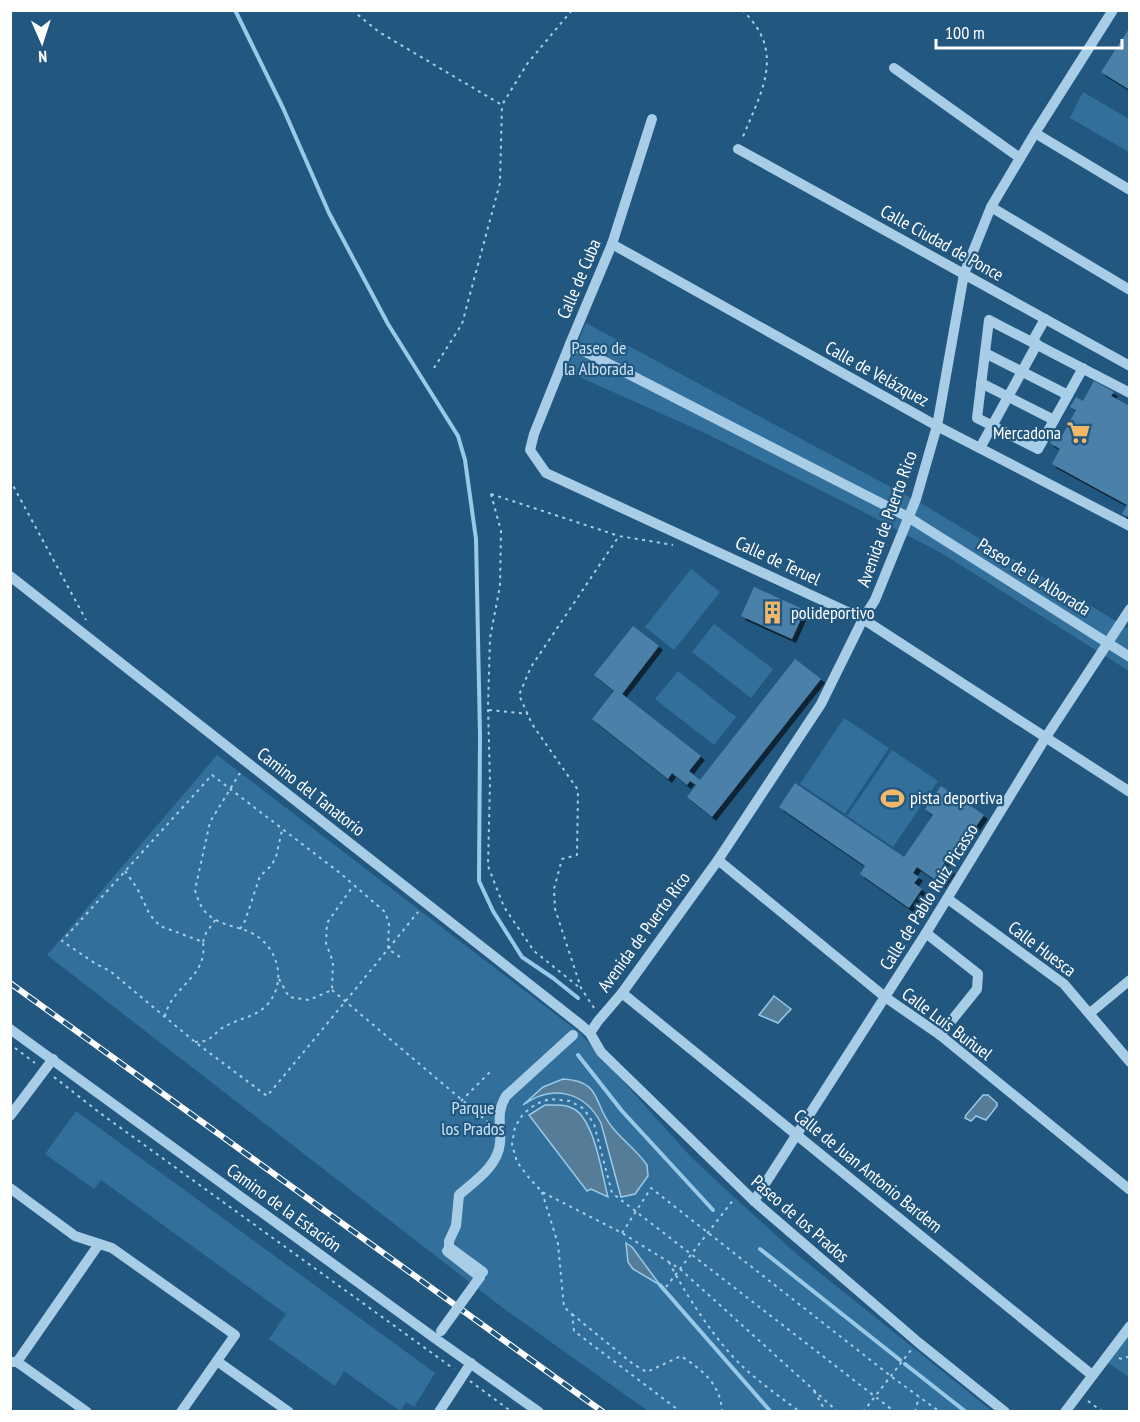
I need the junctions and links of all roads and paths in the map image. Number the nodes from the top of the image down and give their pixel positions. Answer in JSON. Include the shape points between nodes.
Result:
{"nodes":[{"id":1,"x":352,"y":10,"type":"edge"},
{"id":2,"x":572,"y":10,"type":"edge"},
{"id":3,"x":742,"y":10,"type":"edge"},
{"id":4,"x":1113,"y":10,"type":"edge"},
{"id":5,"x":894,"y":68,"type":"dead end"},
{"id":6,"x":502,"y":105,"type":"junction"},
{"id":7,"x":652,"y":119,"type":"dead end"},
{"id":8,"x":1035,"y":133,"type":"junction"},
{"id":9,"x":738,"y":149,"type":"joint"},
{"id":10,"x":1020,"y":158,"type":"junction"},
{"id":11,"x":1130,"y":190,"type":"edge"},
{"id":12,"x":991,"y":207,"type":"junction"},
{"id":13,"x":612,"y":244,"type":"junction"},
{"id":14,"x":964,"y":274,"type":"junction"},
{"id":15,"x":1130,"y":290,"type":"edge"},
{"id":16,"x":1045,"y":319,"type":"junction"},
{"id":17,"x":1035,"y":343,"type":"junction"},
{"id":18,"x":570,"y":344,"type":"junction"},
{"id":19,"x":985,"y":353,"type":"junction"},
{"id":20,"x":1130,"y":366,"type":"edge"},
{"id":21,"x":434,"y":368,"type":"dead end"},
{"id":22,"x":1083,"y":368,"type":"junction"},
{"id":23,"x":1022,"y":372,"type":"junction"},
{"id":24,"x":981,"y":383,"type":"junction"},
{"id":25,"x":1130,"y":393,"type":"edge"},
{"id":26,"x":1068,"y":395,"type":"junction"},
{"id":27,"x":1008,"y":397,"type":"junction"},
{"id":28,"x":1054,"y":420,"type":"junction"},
{"id":29,"x":937,"y":426,"type":"junction"},
{"id":30,"x":992,"y":427,"type":"junction"},
{"id":31,"x":980,"y":448,"type":"junction"},
{"id":32,"x":530,"y":450,"type":"joint"},
{"id":33,"x":10,"y":480,"type":"edge"},
{"id":34,"x":908,"y":517,"type":"junction"},
{"id":35,"x":1130,"y":526,"type":"edge"},
{"id":36,"x":619,"y":536,"type":"junction"},
{"id":37,"x":677,"y":545,"type":"dead end"},
{"id":38,"x":10,"y":576,"type":"edge"},
{"id":39,"x":1130,"y":609,"type":"edge"},
{"id":40,"x":863,"y":619,"type":"junction"},
{"id":41,"x":88,"y":626,"type":"dead end"},
{"id":42,"x":1107,"y":643,"type":"junction"},
{"id":43,"x":1130,"y":657,"type":"edge"},
{"id":44,"x":488,"y":710,"type":"junction"},
{"id":45,"x":528,"y":714,"type":"junction"},
{"id":46,"x":1046,"y":738,"type":"junction"},
{"id":47,"x":246,"y":762,"type":"junction"},
{"id":48,"x":230,"y":790,"type":"junction"},
{"id":49,"x":1130,"y":792,"type":"edge"},
{"id":50,"x":282,"y":830,"type":"junction"},
{"id":51,"x":718,"y":860,"type":"junction"},
{"id":52,"x":126,"y":871,"type":"junction"},
{"id":53,"x":353,"y":886,"type":"junction"},
{"id":54,"x":948,"y":899,"type":"junction"},
{"id":55,"x":426,"y":903,"type":"junction"},
{"id":56,"x":216,"y":919,"type":"junction"},
{"id":57,"x":240,"y":929,"type":"junction"},
{"id":58,"x":926,"y":933,"type":"junction"},
{"id":59,"x":203,"y":942,"type":"junction"},
{"id":60,"x":388,"y":950,"type":"junction"},
{"id":61,"x":400,"y":957,"type":"dead end"},
{"id":62,"x":279,"y":979,"type":"junction"},
{"id":63,"x":1130,"y":981,"type":"edge"},
{"id":64,"x":581,"y":988,"type":"junction"},
{"id":65,"x":332,"y":990,"type":"junction"},
{"id":66,"x":622,"y":993,"type":"junction"},
{"id":67,"x":885,"y":998,"type":"junction"},
{"id":68,"x":346,"y":1003,"type":"junction"},
{"id":69,"x":594,"y":1008,"type":"dead end"},
{"id":70,"x":1090,"y":1013,"type":"junction"},
{"id":71,"x":165,"y":1016,"type":"junction"},
{"id":72,"x":10,"y":1029,"type":"edge"},
{"id":73,"x":590,"y":1033,"type":"junction"},
{"id":74,"x":573,"y":1035,"type":"dead end"},
{"id":75,"x":940,"y":1035,"type":"junction"},
{"id":76,"x":195,"y":1042,"type":"junction"},
{"id":77,"x":10,"y":1045,"type":"edge"},
{"id":78,"x":52,"y":1059,"type":"junction"},
{"id":79,"x":1130,"y":1062,"type":"edge"},
{"id":80,"x":44,"y":1070,"type":"junction"},
{"id":81,"x":490,"y":1072,"type":"dead end"},
{"id":82,"x":461,"y":1101,"type":"junction"},
{"id":83,"x":10,"y":1116,"type":"edge"},
{"id":84,"x":500,"y":1132,"type":"junction"},
{"id":85,"x":797,"y":1135,"type":"junction"},
{"id":86,"x":512,"y":1144,"type":"junction"},
{"id":87,"x":10,"y":1188,"type":"edge"},
{"id":88,"x":1130,"y":1190,"type":"edge"},
{"id":89,"x":542,"y":1192,"type":"junction"},
{"id":90,"x":736,"y":1196,"type":"dead end"},
{"id":91,"x":753,"y":1202,"type":"junction"},
{"id":92,"x":635,"y":1211,"type":"junction"},
{"id":93,"x":622,"y":1233,"type":"junction"},
{"id":94,"x":708,"y":1233,"type":"junction"},
{"id":95,"x":99,"y":1244,"type":"junction"},
{"id":96,"x":692,"y":1254,"type":"junction"},
{"id":97,"x":669,"y":1261,"type":"junction"},
{"id":98,"x":680,"y":1269,"type":"junction"},
{"id":99,"x":675,"y":1274,"type":"junction"},
{"id":100,"x":666,"y":1287,"type":"dead end"},
{"id":101,"x":572,"y":1314,"type":"junction"},
{"id":102,"x":1130,"y":1326,"type":"edge"},
{"id":103,"x":441,"y":1331,"type":"dead end"},
{"id":104,"x":911,"y":1349,"type":"dead end"},
{"id":105,"x":217,"y":1361,"type":"junction"},
{"id":106,"x":14,"y":1362,"type":"edge"},
{"id":107,"x":471,"y":1363,"type":"junction"},
{"id":108,"x":1092,"y":1375,"type":"junction"},
{"id":109,"x":463,"y":1376,"type":"junction"},
{"id":110,"x":891,"y":1377,"type":"junction"},
{"id":111,"x":812,"y":1388,"type":"junction"},
{"id":112,"x":875,"y":1396,"type":"junction"},
{"id":113,"x":919,"y":1396,"type":"junction"},
{"id":114,"x":1086,"y":1399,"type":"dead end"},
{"id":115,"x":87,"y":1412,"type":"edge"},
{"id":116,"x":181,"y":1412,"type":"edge"},
{"id":117,"x":289,"y":1412,"type":"edge"},
{"id":118,"x":439,"y":1412,"type":"edge"},
{"id":119,"x":512,"y":1412,"type":"edge"},
{"id":120,"x":539,"y":1412,"type":"edge"},
{"id":121,"x":681,"y":1412,"type":"edge"},
{"id":122,"x":722,"y":1412,"type":"edge"},
{"id":123,"x":800,"y":1412,"type":"edge"},
{"id":124,"x":826,"y":1412,"type":"edge"},
{"id":125,"x":838,"y":1412,"type":"edge"},
{"id":126,"x":863,"y":1412,"type":"edge"},
{"id":127,"x":895,"y":1412,"type":"edge"},
{"id":128,"x":915,"y":1412,"type":"edge"},
{"id":129,"x":940,"y":1412,"type":"edge"},
{"id":130,"x":1005,"y":1412,"type":"edge"},
{"id":131,"x":1065,"y":1412,"type":"edge"},
{"id":132,"x":1103,"y":1412,"type":"edge"}],
"edges":[{"from":1,"to":6,"type":"path","via":[[379,32]]},
{"from":2,"to":6,"type":"path","via":[[527,64]]},
{"from":3,"to":9,"type":"path","via":[[752,20],[766,48],[768,75]]},
{"from":4,"to":8,"type":"street","name":"Avenida de Puerto Rico"},
{"from":5,"to":10,"type":"street"},
{"from":6,"to":21,"type":"path","via":[[500,183],[462,324]]},
{"from":7,"to":13,"type":"street","name":"Calle de Cuba"},
{"from":8,"to":10,"type":"street","name":"Avenida de Puerto Rico"},
{"from":8,"to":11,"type":"street"},
{"from":9,"to":14,"type":"street","name":"Calle Ciudad de Ponce"},
{"from":10,"to":12,"type":"street","name":"Avenida de Puerto Rico"},
{"from":12,"to":14,"type":"street","name":"Avenida de Puerto Rico"},
{"from":12,"to":15,"type":"street"},
{"from":13,"to":18,"type":"street","name":"Calle de Cuba"},
{"from":13,"to":29,"type":"street","name":"Calle de Velázquez"},
{"from":14,"to":16,"type":"street","name":"Calle Ciudad de Ponce"},
{"from":14,"to":29,"type":"street","name":"Avenida de Puerto Rico"},
{"from":16,"to":17,"type":"street"},
{"from":16,"to":20,"type":"street","name":"Calle Ciudad de Ponce"},
{"from":17,"to":19,"type":"street","via":[[989,320]]},
{"from":17,"to":22,"type":"street"},
{"from":17,"to":23,"type":"street"},
{"from":18,"to":32,"type":"street","name":"Calle de Cuba"},
{"from":18,"to":34,"type":"street","name":"Paseo de la Alborada"},
{"from":19,"to":23,"type":"street"},
{"from":19,"to":24,"type":"street"},
{"from":22,"to":25,"type":"street"},
{"from":22,"to":26,"type":"street"},
{"from":23,"to":26,"type":"street"},
{"from":23,"to":27,"type":"street"},
{"from":24,"to":27,"type":"street"},
{"from":24,"to":30,"type":"street","via":[[977,418]]},
{"from":26,"to":28,"type":"street"},
{"from":27,"to":28,"type":"street"},
{"from":27,"to":30,"type":"street"},
{"from":28,"to":30,"type":"street","via":[[1038,449]]},
{"from":29,"to":31,"type":"street","name":"Calle de Velázquez"},
{"from":29,"to":34,"type":"street","name":"Avenida de Puerto Rico"},
{"from":30,"to":31,"type":"street"},
{"from":31,"to":35,"type":"street","name":"Calle de Velázquez"},
{"from":32,"to":40,"type":"street","name":"Calle de Teruel","via":[[546,473]]},
{"from":33,"to":41,"type":"path"},
{"from":34,"to":40,"type":"street","name":"Avenida de Puerto Rico"},
{"from":34,"to":42,"type":"street","name":"Paseo de la Alborada"},
{"from":36,"to":37,"type":"path"},
{"from":36,"to":44,"type":"path","via":[[491,494],[501,531],[500,586],[490,638]]},
{"from":36,"to":45,"type":"path","via":[[531,667],[519,695]]},
{"from":38,"to":47,"type":"street","name":"Camino del Tanatorio"},
{"from":39,"to":42,"type":"street","name":"Calle de Pablo Ruiz Picasso"},
{"from":40,"to":46,"type":"street","name":"Calle de Teruel"},
{"from":40,"to":51,"type":"street","name":"Avenida de Puerto Rico","via":[[821,704]]},
{"from":42,"to":43,"type":"street","name":"Paseo de la Alborada"},
{"from":42,"to":46,"type":"street","name":"Calle de Pablo Ruiz Picasso"},
{"from":44,"to":45,"type":"path"},
{"from":44,"to":64,"type":"path","via":[[488,866],[504,907],[534,951]]},
{"from":45,"to":64,"type":"path","via":[[578,790],[577,855],[562,859],[554,889],[555,909]]},
{"from":46,"to":49,"type":"street","name":"Calle de Teruel"},
{"from":46,"to":54,"type":"street","name":"Calle de Pablo Ruiz Picasso"},
{"from":47,"to":48,"type":"path"},
{"from":47,"to":55,"type":"street","name":"Camino del Tanatorio"},
{"from":48,"to":50,"type":"path"},
{"from":48,"to":52,"type":"path","via":[[212,775]]},
{"from":48,"to":56,"type":"path","via":[[210,822],[195,890],[202,908]]},
{"from":50,"to":53,"type":"path"},
{"from":50,"to":57,"type":"path","via":[[276,857],[260,876]]},
{"from":51,"to":66,"type":"street","name":"Avenida de Puerto Rico"},
{"from":51,"to":67,"type":"street","name":"Calle Luis Buñuel"},
{"from":52,"to":59,"type":"path","via":[[160,926]]},
{"from":52,"to":71,"type":"path","via":[[63,941],[110,971]]},
{"from":53,"to":60,"type":"path","via":[[385,912],[389,924]]},
{"from":53,"to":65,"type":"path","via":[[327,923],[326,943],[333,962]]},
{"from":54,"to":58,"type":"street","name":"Calle de Pablo Ruiz Picasso"},
{"from":54,"to":70,"type":"street","name":"Calle Huesca","via":[[1064,984]]},
{"from":55,"to":60,"type":"path"},
{"from":55,"to":73,"type":"street","name":"Camino del Tanatorio"},
{"from":56,"to":57,"type":"path"},
{"from":56,"to":59,"type":"path"},
{"from":57,"to":62,"type":"path","via":[[264,941],[279,966]]},
{"from":58,"to":67,"type":"street","name":"Calle de Pablo Ruiz Picasso"},
{"from":58,"to":75,"type":"street","via":[[978,974],[977,989]]},
{"from":59,"to":71,"type":"path","via":[[200,967],[174,996]]},
{"from":60,"to":61,"type":"path"},
{"from":60,"to":68,"type":"path"},
{"from":62,"to":65,"type":"path","via":[[289,997],[309,1000]]},
{"from":62,"to":76,"type":"path","via":[[265,1007],[223,1027],[207,1041]]},
{"from":63,"to":70,"type":"street"},
{"from":64,"to":69,"type":"path"},
{"from":65,"to":68,"type":"path"},
{"from":66,"to":73,"type":"street","name":"Avenida de Puerto Rico"},
{"from":66,"to":85,"type":"street","name":"Calle de Juan Antonio Bardem"},
{"from":67,"to":75,"type":"street","name":"Calle Luis Buñuel"},
{"from":67,"to":85,"type":"street","name":"Calle de Pablo Ruiz Picasso"},
{"from":68,"to":76,"type":"path","via":[[267,1096]]},
{"from":68,"to":82,"type":"path"},
{"from":70,"to":79,"type":"street","name":"Calle Huesca"},
{"from":71,"to":76,"type":"path"},
{"from":72,"to":78,"type":"street","name":"Camino de la Estación"},
{"from":73,"to":91,"type":"street","name":"Paseo de los Prados","via":[[601,1052]]},
{"from":74,"to":84,"type":"street","via":[[506,1096],[499,1108]]},
{"from":75,"to":88,"type":"street","name":"Calle Luis Buñuel"},
{"from":77,"to":80,"type":"path"},
{"from":78,"to":80,"type":"street"},
{"from":78,"to":107,"type":"street","name":"Camino de la Estación"},
{"from":80,"to":83,"type":"street"},
{"from":80,"to":109,"type":"path"},
{"from":81,"to":82,"type":"path"},
{"from":82,"to":84,"type":"path"},
{"from":84,"to":86,"type":"path"},
{"from":84,"to":103,"type":"street","bridge":true,"via":[[493,1164],[459,1195],[456,1226],[449,1241],[449,1247],[483,1272],[447,1251],[480,1277]]},
{"from":85,"to":91,"type":"street","name":"Calle de Pablo Ruiz Picasso"},
{"from":85,"to":108,"type":"street","name":"Calle de Juan Antonio Bardem"},
{"from":86,"to":89,"type":"path","via":[[517,1162]]},
{"from":86,"to":92,"type":"path","via":[[522,1114],[550,1099],[570,1101],[584,1109],[594,1124],[612,1193]]},
{"from":87,"to":95,"type":"street","via":[[75,1236]]},
{"from":89,"to":93,"type":"path"},
{"from":89,"to":101,"type":"path","via":[[558,1244],[564,1307]]},
{"from":90,"to":94,"type":"path"},
{"from":91,"to":130,"type":"street","name":"Paseo de los Prados"},
{"from":92,"to":93,"type":"path"},
{"from":92,"to":94,"type":"path","via":[[651,1188]]},
{"from":92,"to":96,"type":"path"},
{"from":93,"to":97,"type":"path"},
{"from":94,"to":96,"type":"path"},
{"from":94,"to":110,"type":"path"},
{"from":95,"to":105,"type":"street","via":[[112,1248],[235,1335]]},
{"from":95,"to":106,"type":"street"},
{"from":96,"to":98,"type":"path"},
{"from":96,"to":112,"type":"path"},
{"from":97,"to":98,"type":"path"},
{"from":97,"to":99,"type":"path"},
{"from":98,"to":99,"type":"path"},
{"from":98,"to":111,"type":"path"},
{"from":99,"to":100,"type":"path"},
{"from":99,"to":123,"type":"path","via":[[741,1365]]},
{"from":101,"to":121,"type":"path","via":[[574,1331]]},
{"from":101,"to":122,"type":"path","via":[[647,1372],[681,1356],[714,1382]]},
{"from":102,"to":108,"type":"street"},
{"from":104,"to":110,"type":"path"},
{"from":105,"to":116,"type":"street"},
{"from":105,"to":117,"type":"street"},
{"from":106,"to":115,"type":"street"},
{"from":107,"to":109,"type":"street"},
{"from":107,"to":120,"type":"street","name":"Camino de la Estación"},
{"from":108,"to":131,"type":"street"},
{"from":109,"to":118,"type":"street"},
{"from":109,"to":119,"type":"path"},
{"from":110,"to":112,"type":"path"},
{"from":110,"to":113,"type":"path"},
{"from":111,"to":124,"type":"path"},
{"from":111,"to":125,"type":"path"},
{"from":112,"to":126,"type":"path"},
{"from":112,"to":127,"type":"path"},
{"from":113,"to":128,"type":"path"},
{"from":113,"to":129,"type":"path"},
{"from":114,"to":132,"type":"path"}]}
